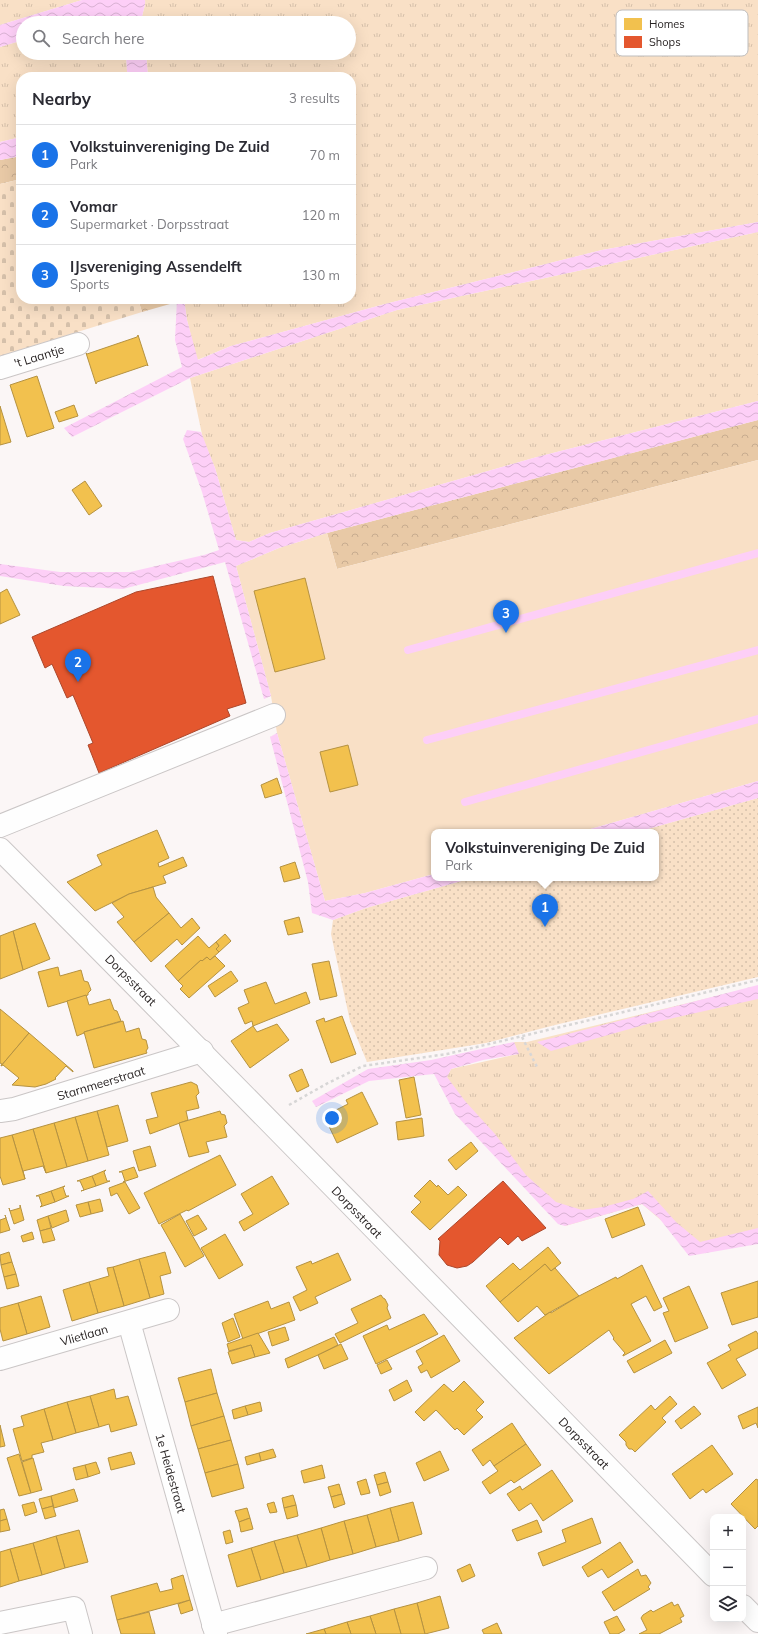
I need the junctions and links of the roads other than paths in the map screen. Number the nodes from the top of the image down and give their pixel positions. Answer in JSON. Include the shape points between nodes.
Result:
{"nodes":[{"id":1,"x":78,"y":344,"type":"dead end"},
{"id":2,"x":0,"y":368,"type":"edge"},
{"id":3,"x":274,"y":716,"type":"dead end"},
{"id":4,"x":0,"y":826,"type":"edge"},
{"id":5,"x":0,"y":849,"type":"edge"},
{"id":6,"x":202,"y":1051,"type":"junction"},
{"id":7,"x":0,"y":1111,"type":"edge"},
{"id":8,"x":168,"y":1310,"type":"dead end"},
{"id":9,"x":129,"y":1322,"type":"junction"},
{"id":10,"x":0,"y":1359,"type":"edge"},
{"id":11,"x":426,"y":1568,"type":"dead end"},
{"id":12,"x":710,"y":1572,"type":"edge"},
{"id":13,"x":746,"y":1609,"type":"edge"},
{"id":14,"x":758,"y":1621,"type":"edge"},
{"id":15,"x":0,"y":1623,"type":"edge"},
{"id":16,"x":214,"y":1629,"type":"edge"},
{"id":17,"x":81,"y":1634,"type":"edge"}],
"edges":[{"from":1,"to":2,"type":"street","name":"'t Laantje"},
{"from":3,"to":4,"type":"street"},
{"from":5,"to":6,"type":"street","name":"Dorpsstraat"},
{"from":6,"to":7,"type":"street","name":"Starnmeerstraat","via":[[14,1109]]},
{"from":6,"to":12,"type":"street","name":"Dorpsstraat"},
{"from":8,"to":9,"type":"street","name":"Vlietlaan"},
{"from":9,"to":10,"type":"street","name":"Vlietlaan"},
{"from":9,"to":16,"type":"street","name":"1e Heidestraat"},
{"from":11,"to":16,"type":"street","name":"1e Heidestraat"},
{"from":13,"to":14,"type":"street"},
{"from":15,"to":17,"type":"street","via":[[74,1608]]}]}
